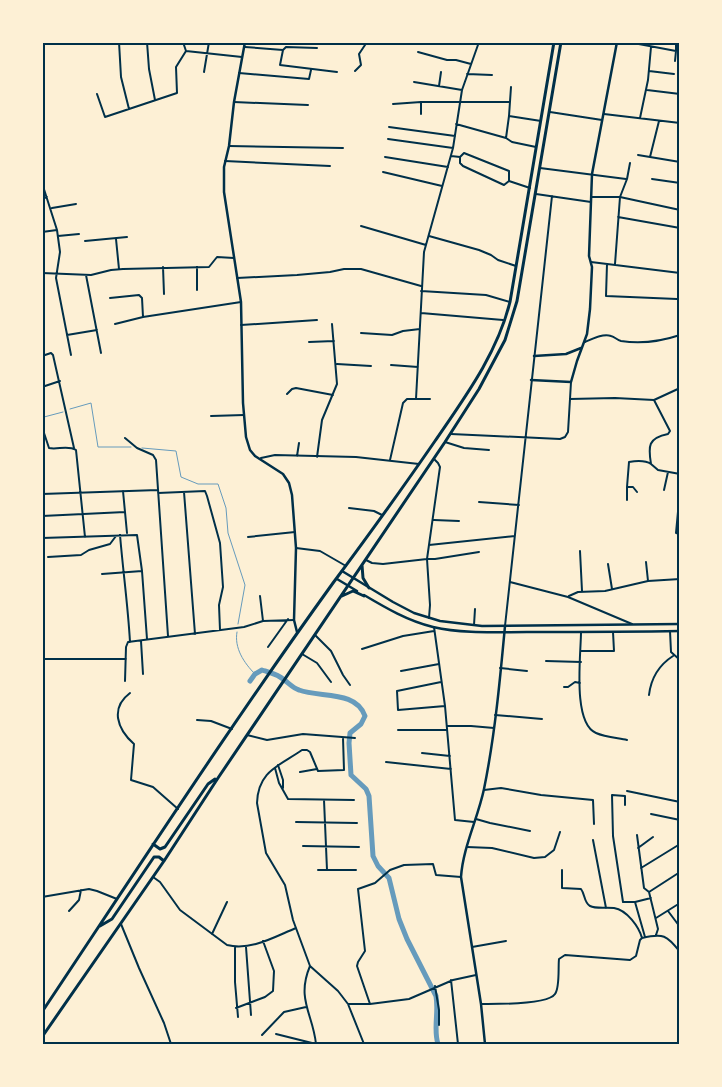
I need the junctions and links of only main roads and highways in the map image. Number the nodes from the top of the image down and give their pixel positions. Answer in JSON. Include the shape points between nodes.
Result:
{"nodes":[{"id":1,"x":561,"y":42,"type":"edge"},
{"id":2,"x":554,"y":43,"type":"edge"},
{"id":3,"x":362,"y":564,"type":"junction"},
{"id":4,"x":369,"y":588,"type":"road end"},
{"id":5,"x":364,"y":596,"type":"road end"},
{"id":6,"x":339,"y":598,"type":"junction"},
{"id":7,"x":218,"y":778,"type":"junction"},
{"id":8,"x":153,"y":844,"type":"junction"},
{"id":9,"x":164,"y":861,"type":"junction"},
{"id":10,"x":97,"y":928,"type":"junction"},
{"id":11,"x":42,"y":1011,"type":"edge"},
{"id":12,"x":42,"y":1037,"type":"edge"}],
"edges":[{"from":1,"to":3,"type":"main road","via":[[515,309],[506,340],[445,442]]},
{"from":2,"to":8,"type":"main road","via":[[510,302],[498,339],[473,386]]},
{"from":3,"to":4,"type":"main road","via":[[363,578]]},
{"from":3,"to":6,"type":"main road"},
{"from":5,"to":6,"type":"main road","via":[[349,592]]},
{"from":6,"to":7,"type":"main road"},
{"from":7,"to":8,"type":"main road","via":[[208,784],[165,847],[160,849]]},
{"from":7,"to":9,"type":"main road"},
{"from":8,"to":10,"type":"main road"},
{"from":9,"to":10,"type":"main road","via":[[154,857],[112,918]]},
{"from":9,"to":12,"type":"main road"},
{"from":10,"to":11,"type":"main road"}]}
